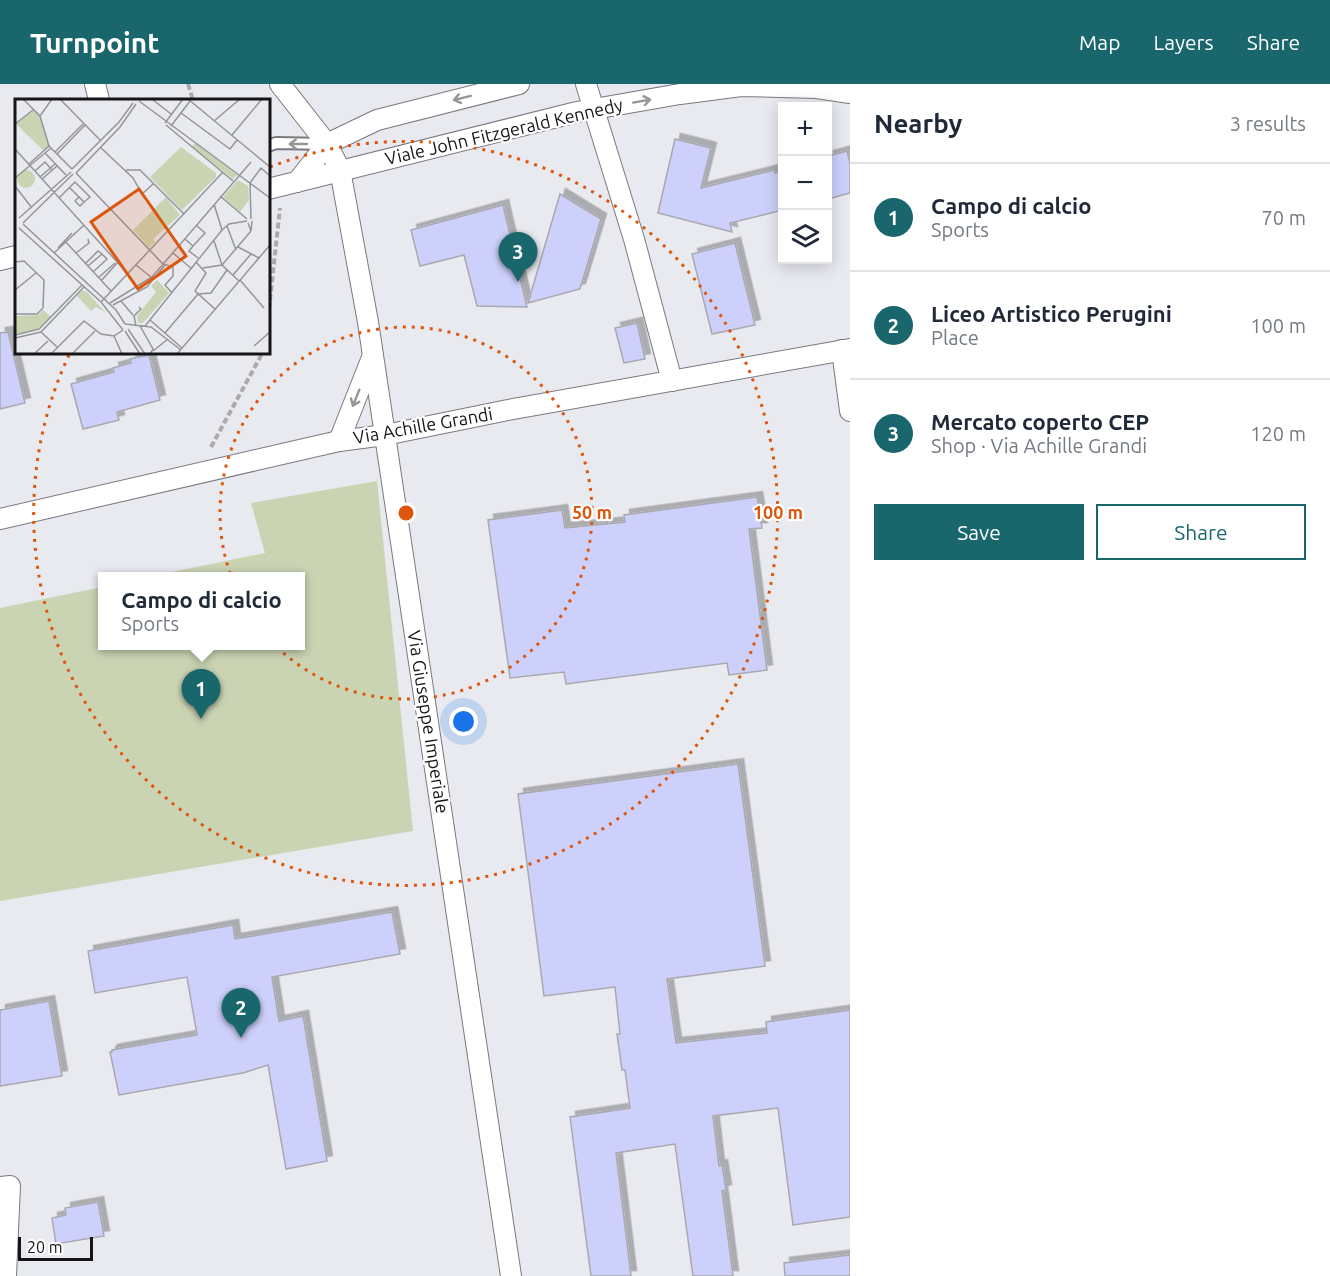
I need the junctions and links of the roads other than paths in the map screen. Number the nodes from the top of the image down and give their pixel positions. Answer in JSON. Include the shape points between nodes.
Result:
{"nodes":[{"id":1,"x":95,"y":84,"type":"edge"},
{"id":2,"x":280,"y":84,"type":"edge"},
{"id":3,"x":519,"y":84,"type":"edge"},
{"id":4,"x":586,"y":84,"type":"edge"},
{"id":5,"x":850,"y":93,"type":"edge"},
{"id":6,"x":99,"y":99,"type":"edge"},
{"id":7,"x":594,"y":109,"type":"junction"},
{"id":8,"x":327,"y":144,"type":"junction"},
{"id":9,"x":270,"y":146,"type":"edge"},
{"id":10,"x":340,"y":170,"type":"junction"},
{"id":11,"x":282,"y":186,"type":"edge"},
{"id":12,"x":15,"y":256,"type":"edge"},
{"id":13,"x":0,"y":260,"type":"edge"},
{"id":14,"x":846,"y":349,"type":"edge"},
{"id":15,"x":373,"y":355,"type":"junction"},
{"id":16,"x":672,"y":381,"type":"junction"},
{"id":17,"x":850,"y":411,"type":"edge"},
{"id":18,"x":385,"y":435,"type":"junction"},
{"id":19,"x":339,"y":441,"type":"junction"},
{"id":20,"x":0,"y":519,"type":"edge"},
{"id":21,"x":0,"y":1187,"type":"edge"},
{"id":22,"x":6,"y":1276,"type":"edge"},
{"id":23,"x":511,"y":1276,"type":"edge"}],
"edges":[{"from":1,"to":6,"type":"street"},
{"from":2,"to":8,"type":"street","name":"Via Giuseppe Imperiale"},
{"from":3,"to":8,"type":"street","one_way":true,"via":[[377,120]]},
{"from":4,"to":7,"type":"street"},
{"from":7,"to":5,"type":"street","name":"Viale John Fitzgerald Kennedy","one_way":true,"via":[[741,86]]},
{"from":7,"to":10,"type":"street","name":"Viale John Fitzgerald Kennedy"},
{"from":7,"to":16,"type":"street"},
{"from":8,"to":9,"type":"lane","one_way":true},
{"from":8,"to":10,"type":"street","name":"Via Giuseppe Imperiale"},
{"from":8,"to":11,"type":"street"},
{"from":10,"to":11,"type":"street","name":"Viale John Fitzgerald Kennedy"},
{"from":10,"to":15,"type":"street","name":"Via Giuseppe Imperiale"},
{"from":12,"to":13,"type":"street"},
{"from":14,"to":16,"type":"street","name":"Via Achille Grandi"},
{"from":14,"to":17,"type":"street"},
{"from":15,"to":18,"type":"street","name":"Via Giuseppe Imperiale"},
{"from":15,"to":19,"type":"street","one_way":true},
{"from":16,"to":18,"type":"street","name":"Via Achille Grandi"},
{"from":18,"to":19,"type":"street","name":"Via Achille Grandi"},
{"from":18,"to":23,"type":"street","name":"Via Giuseppe Imperiale"},
{"from":19,"to":20,"type":"street","name":"Via Achille Grandi"},
{"from":21,"to":22,"type":"street","via":[[10,1186]]}]}
